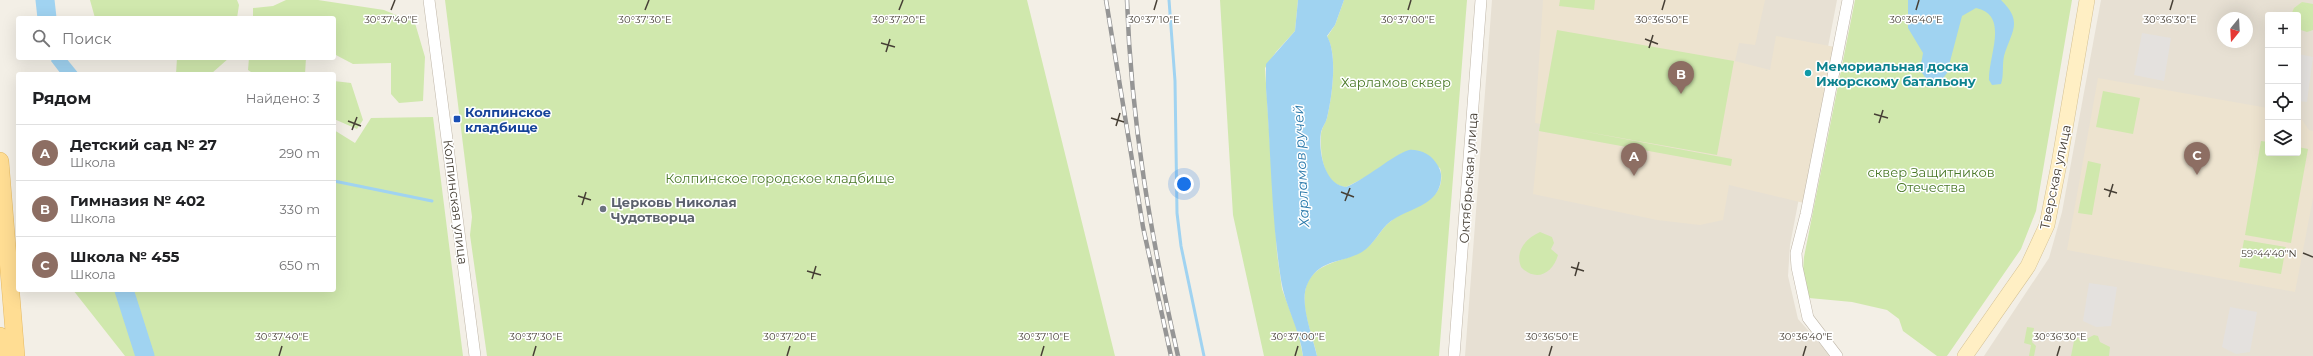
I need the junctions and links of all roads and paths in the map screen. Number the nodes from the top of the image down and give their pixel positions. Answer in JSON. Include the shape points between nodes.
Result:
{"nodes":[{"id":1,"x":429,"y":0,"type":"edge"},
{"id":2,"x":1481,"y":0,"type":"edge"},
{"id":3,"x":1848,"y":0,"type":"edge"},
{"id":4,"x":2087,"y":0,"type":"edge"},
{"id":5,"x":0,"y":161,"type":"edge"},
{"id":6,"x":0,"y":336,"type":"edge"},
{"id":7,"x":2,"y":356,"type":"edge"},
{"id":8,"x":16,"y":356,"type":"edge"},
{"id":9,"x":475,"y":356,"type":"edge"},
{"id":10,"x":1454,"y":356,"type":"edge"},
{"id":11,"x":1837,"y":356,"type":"edge"},
{"id":12,"x":1965,"y":356,"type":"edge"}],
"edges":[{"from":1,"to":9,"type":"street","name":"Колпинская улица"},
{"from":2,"to":10,"type":"street","name":"Октябрьская улица"},
{"from":3,"to":11,"type":"street","via":[[1796,253],[1808,318]]},
{"from":4,"to":12,"type":"street","name":"Тверская улица","via":[[2047,225],[2028,266]]},
{"from":5,"to":8,"type":"main road"},
{"from":6,"to":7,"type":"main road"}]}
